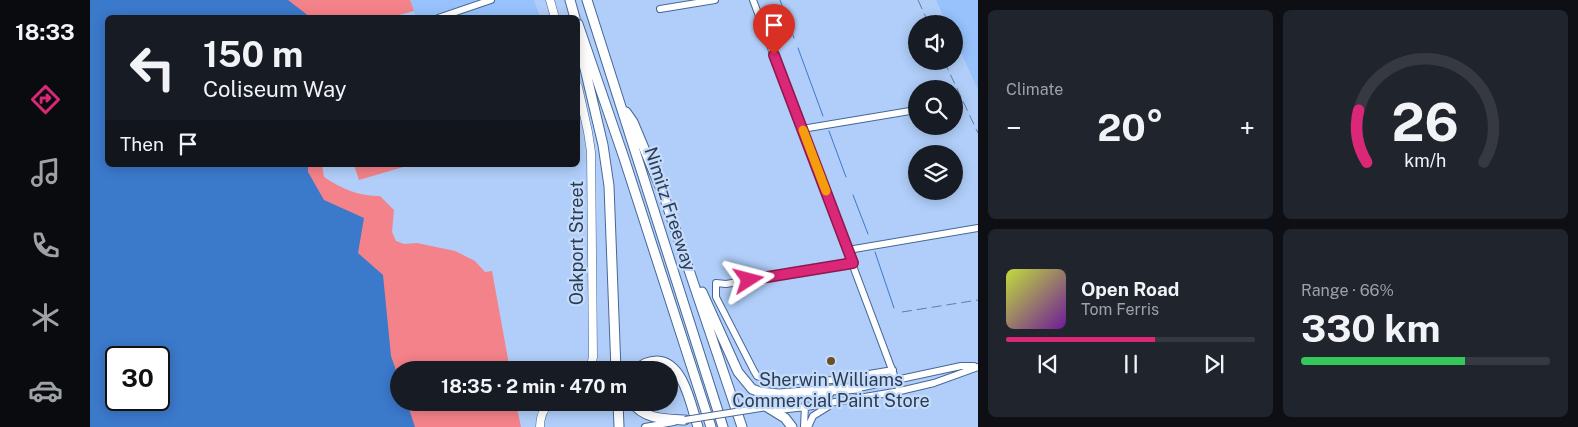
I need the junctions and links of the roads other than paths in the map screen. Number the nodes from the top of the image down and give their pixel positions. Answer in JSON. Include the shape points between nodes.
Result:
{"nodes":[{"id":1,"x":491,"y":0,"type":"edge"},
{"id":2,"x":550,"y":0,"type":"edge"},
{"id":3,"x":570,"y":0,"type":"edge"},
{"id":4,"x":587,"y":0,"type":"edge"},
{"id":5,"x":715,"y":0,"type":"edge"},
{"id":6,"x":753,"y":0,"type":"edge"},
{"id":7,"x":660,"y":9,"type":"dead end"},
{"id":8,"x":447,"y":15,"type":"edge"},
{"id":9,"x":554,"y":15,"type":"edge"},
{"id":10,"x":575,"y":15,"type":"edge"},
{"id":11,"x":580,"y":31,"type":"edge"},
{"id":12,"x":580,"y":37,"type":"edge"},
{"id":13,"x":580,"y":96,"type":"edge"},
{"id":14,"x":621,"y":106,"type":"junction"},
{"id":15,"x":908,"y":111,"type":"edge"},
{"id":16,"x":802,"y":129,"type":"junction"},
{"id":17,"x":978,"y":228,"type":"edge"},
{"id":18,"x":848,"y":250,"type":"junction"},
{"id":19,"x":853,"y":263,"type":"junction"},
{"id":20,"x":688,"y":268,"type":"junction"},
{"id":21,"x":591,"y":361,"type":"edge"},
{"id":22,"x":616,"y":361,"type":"edge"},
{"id":23,"x":978,"y":367,"type":"edge"},
{"id":24,"x":893,"y":370,"type":"junction"},
{"id":25,"x":678,"y":373,"type":"edge"},
{"id":26,"x":897,"y":381,"type":"junction"},
{"id":27,"x":858,"y":388,"type":"junction"},
{"id":28,"x":900,"y":391,"type":"junction"},
{"id":29,"x":804,"y":398,"type":"junction"},
{"id":30,"x":833,"y":404,"type":"junction"},
{"id":31,"x":767,"y":407,"type":"junction"},
{"id":32,"x":806,"y":407,"type":"junction"},
{"id":33,"x":543,"y":411,"type":"edge"},
{"id":34,"x":618,"y":411,"type":"edge"},
{"id":35,"x":639,"y":411,"type":"edge"},
{"id":36,"x":686,"y":420,"type":"junction"},
{"id":37,"x":540,"y":427,"type":"edge"},
{"id":38,"x":619,"y":427,"type":"edge"},
{"id":39,"x":646,"y":427,"type":"edge"},
{"id":40,"x":698,"y":427,"type":"edge"},
{"id":41,"x":710,"y":427,"type":"edge"},
{"id":42,"x":723,"y":427,"type":"edge"},
{"id":43,"x":742,"y":427,"type":"edge"},
{"id":44,"x":792,"y":427,"type":"edge"},
{"id":45,"x":804,"y":427,"type":"edge"},
{"id":46,"x":808,"y":427,"type":"edge"}],
"edges":[{"from":1,"to":8,"type":"street"},
{"from":2,"to":9,"type":"main road"},
{"from":3,"to":10,"type":"highway"},
{"from":4,"to":14,"type":"highway","name":"Nimitz Freeway"},
{"from":5,"to":7,"type":"street"},
{"from":6,"to":16,"type":"street"},
{"from":11,"to":41,"type":"highway","name":"Nimitz Freeway"},
{"from":12,"to":22,"type":"highway","via":[[609,186]]},
{"from":13,"to":21,"type":"main road","name":"Oakport Street","via":[[591,152]]},
{"from":14,"to":20,"type":"highway","via":[[633,122],[664,196]]},
{"from":14,"to":42,"type":"highway","name":"Nimitz Freeway"},
{"from":15,"to":16,"type":"street"},
{"from":16,"to":18,"type":"street"},
{"from":17,"to":18,"type":"street"},
{"from":18,"to":19,"type":"street"},
{"from":19,"to":24,"type":"street"},
{"from":19,"to":24,"type":"street","via":[[716,283],[716,297],[754,371],[762,378],[819,381]]},
{"from":20,"to":27,"type":"highway","via":[[738,372],[752,388],[779,394]]},
{"from":20,"to":43,"type":"highway"},
{"from":23,"to":26,"type":"street","via":[[961,366]]},
{"from":23,"to":28,"type":"street"},
{"from":24,"to":26,"type":"street"},
{"from":25,"to":40,"type":"highway"},
{"from":26,"to":27,"type":"street"},
{"from":26,"to":28,"type":"street"},
{"from":27,"to":29,"type":"street"},
{"from":28,"to":30,"type":"street"},
{"from":29,"to":31,"type":"street","via":[[772,403]]},
{"from":29,"to":32,"type":"street"},
{"from":30,"to":32,"type":"street"},
{"from":30,"to":46,"type":"street","via":[[813,416]]},
{"from":31,"to":32,"type":"street","via":[[779,410]]},
{"from":31,"to":36,"type":"street","bridge":true},
{"from":31,"to":44,"type":"highway","via":[[785,418]]},
{"from":32,"to":45,"type":"street"},
{"from":33,"to":37,"type":"main road"},
{"from":34,"to":38,"type":"highway"},
{"from":35,"to":36,"type":"highway","via":[[660,419]]},
{"from":36,"to":39,"type":"street"}]}
